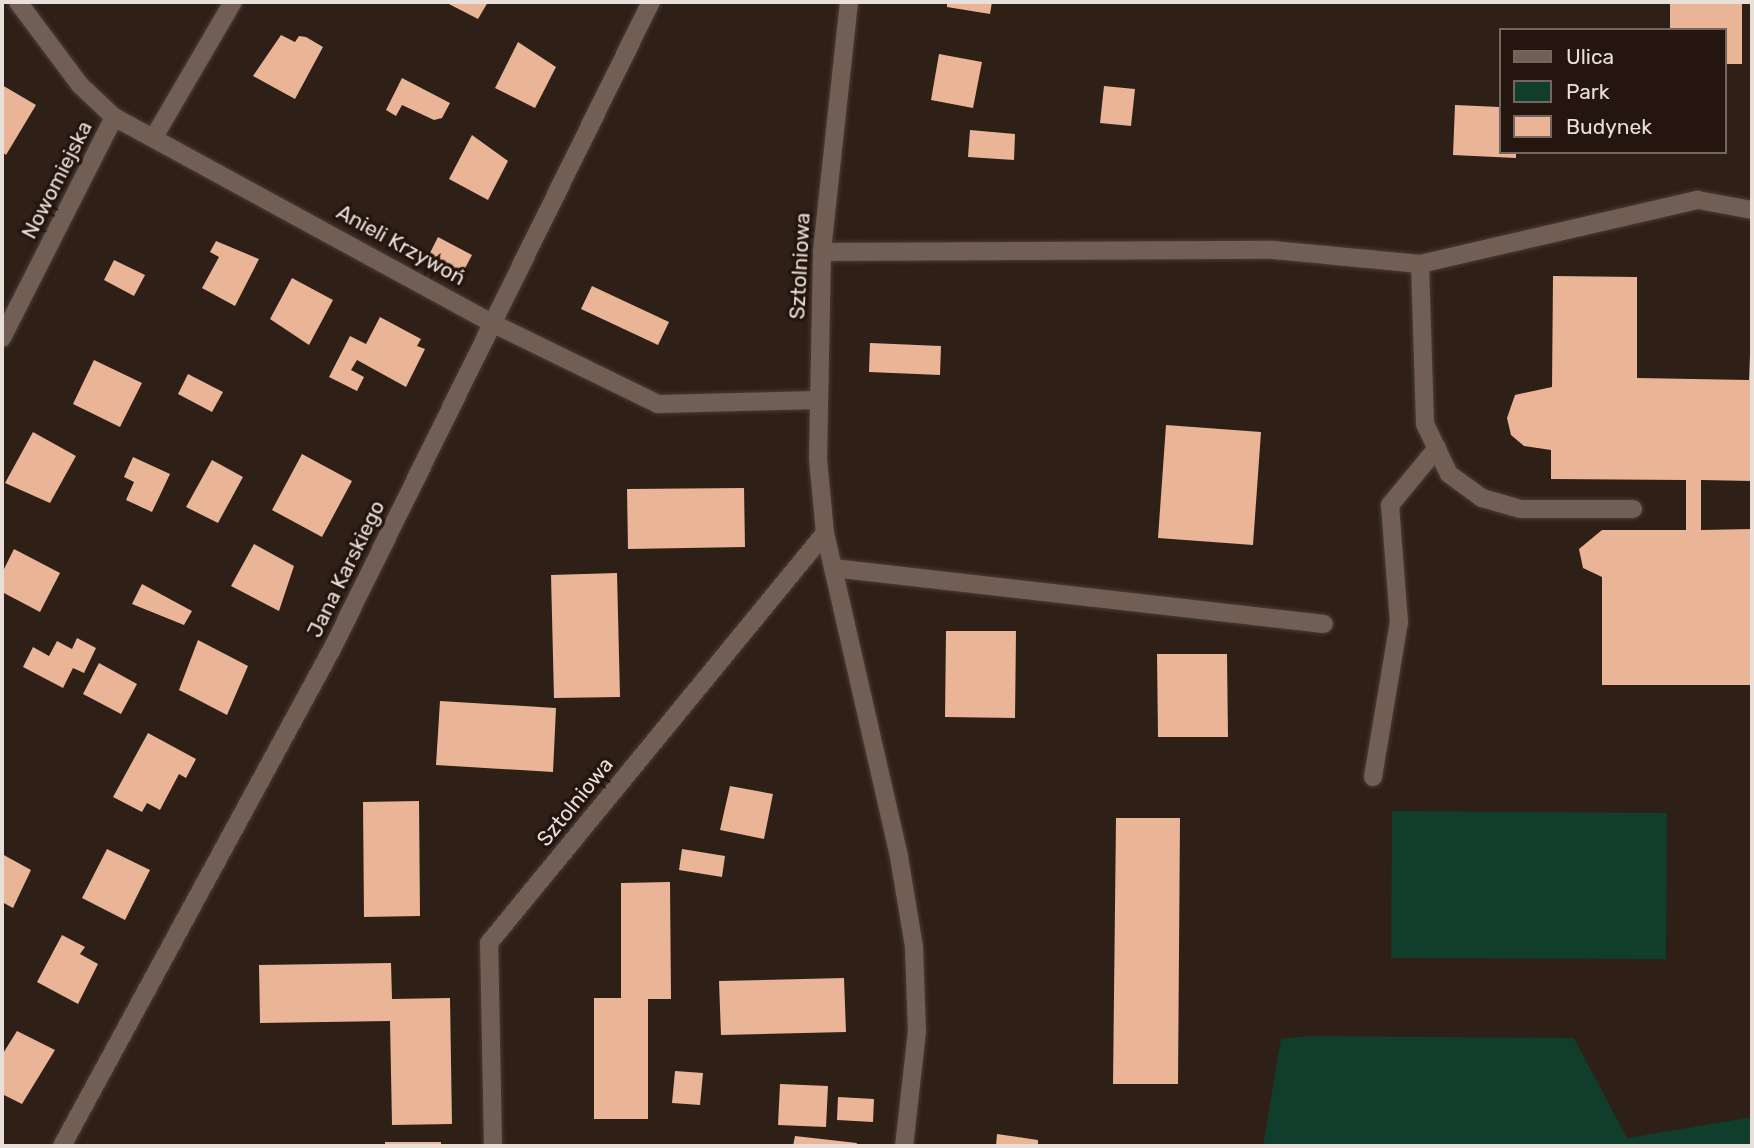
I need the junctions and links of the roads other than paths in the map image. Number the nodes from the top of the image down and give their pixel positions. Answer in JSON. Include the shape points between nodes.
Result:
{"nodes":[{"id":1,"x":18,"y":2,"type":"edge"},
{"id":2,"x":233,"y":2,"type":"edge"},
{"id":3,"x":651,"y":2,"type":"edge"},
{"id":4,"x":849,"y":2,"type":"edge"},
{"id":5,"x":114,"y":117,"type":"junction"},
{"id":6,"x":154,"y":137,"type":"junction"},
{"id":7,"x":1752,"y":210,"type":"edge"},
{"id":8,"x":822,"y":252,"type":"junction"},
{"id":9,"x":1420,"y":264,"type":"junction"},
{"id":10,"x":492,"y":323,"type":"junction"},
{"id":11,"x":2,"y":338,"type":"edge"},
{"id":12,"x":819,"y":400,"type":"junction"},
{"id":13,"x":1437,"y":448,"type":"junction"},
{"id":14,"x":1633,"y":509,"type":"dead end"},
{"id":15,"x":825,"y":534,"type":"junction"},
{"id":16,"x":833,"y":568,"type":"junction"},
{"id":17,"x":1324,"y":624,"type":"dead end"},
{"id":18,"x":1373,"y":777,"type":"dead end"},
{"id":19,"x":62,"y":1146,"type":"edge"},
{"id":20,"x":493,"y":1146,"type":"edge"},
{"id":21,"x":904,"y":1146,"type":"edge"}],
"edges":[{"from":1,"to":5,"type":"street","name":"Anieli Krzywoń","via":[[80,85]]},
{"from":2,"to":6,"type":"street"},
{"from":3,"to":10,"type":"street","name":"Jana Karskiego"},
{"from":4,"to":8,"type":"street","name":"Sztolniowa"},
{"from":5,"to":6,"type":"street","name":"Anieli Krzywoń"},
{"from":5,"to":11,"type":"street","name":"Nowomiejska"},
{"from":6,"to":10,"type":"street","name":"Anieli Krzywoń"},
{"from":7,"to":9,"type":"street","via":[[1698,200]]},
{"from":8,"to":9,"type":"street","via":[[1272,250]]},
{"from":8,"to":12,"type":"street","name":"Sztolniowa"},
{"from":9,"to":13,"type":"street","via":[[1425,424]]},
{"from":10,"to":12,"type":"street","name":"Anieli Krzywoń","via":[[658,404]]},
{"from":10,"to":19,"type":"street","name":"Jana Karskiego","via":[[333,647]]},
{"from":12,"to":15,"type":"street","name":"Sztolniowa"},
{"from":13,"to":14,"type":"street","via":[[1449,474],[1482,498],[1520,509]]},
{"from":13,"to":18,"type":"street","via":[[1390,505],[1399,622]]},
{"from":15,"to":16,"type":"street","name":"Sztolniowa"},
{"from":15,"to":20,"type":"street","name":"Sztolniowa","via":[[489,943]]},
{"from":16,"to":17,"type":"street"},
{"from":16,"to":21,"type":"street","name":"Sztolniowa","via":[[899,857],[914,947],[917,1031]]}]}
